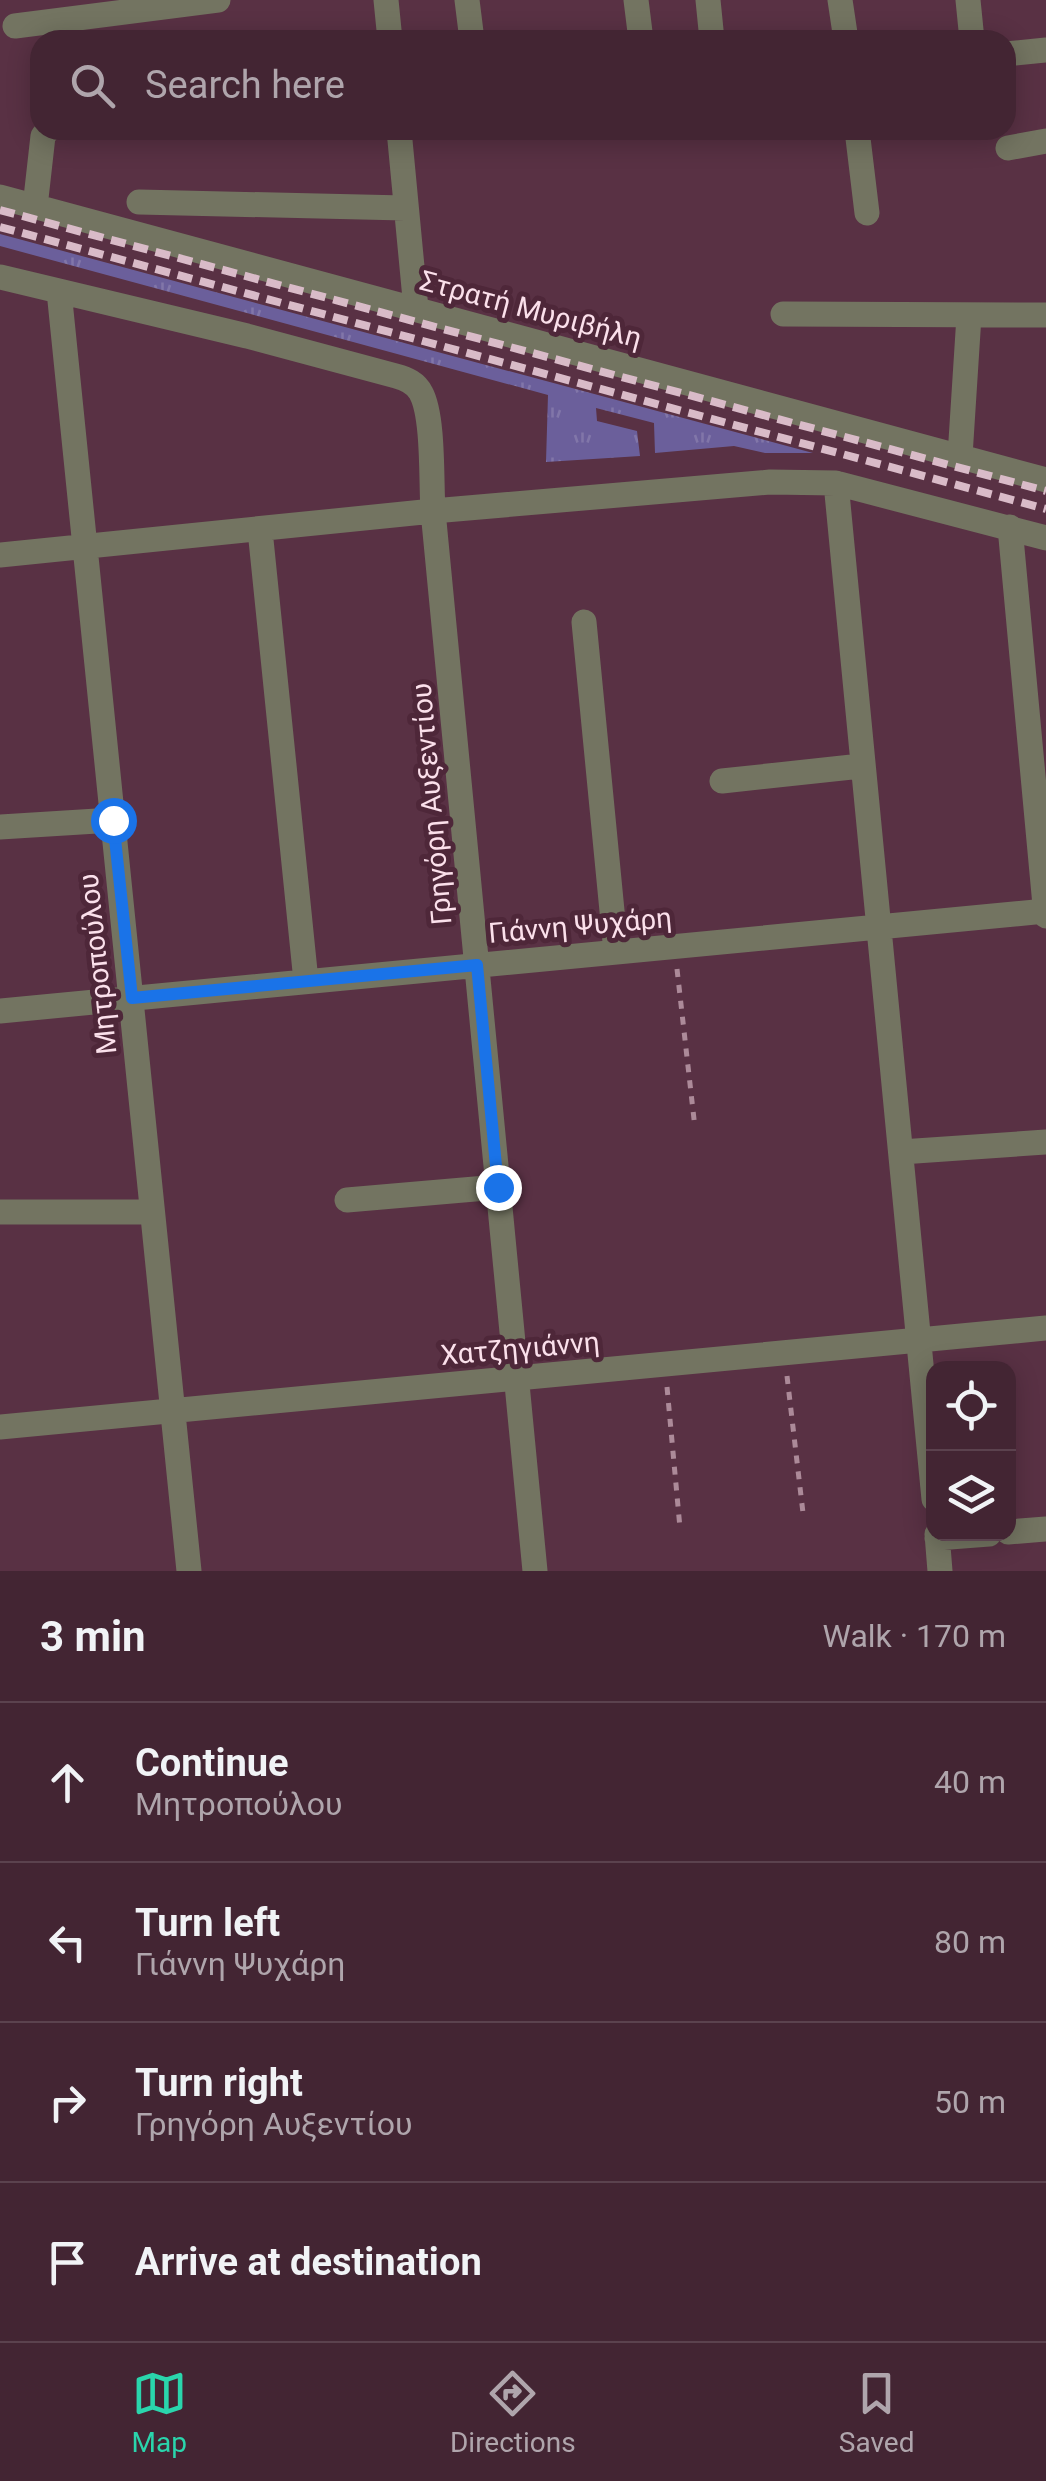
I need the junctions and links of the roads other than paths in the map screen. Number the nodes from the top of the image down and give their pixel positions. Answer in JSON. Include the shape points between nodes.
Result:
{"nodes":[{"id":1,"x":218,"y":0,"type":"edge"},
{"id":2,"x":386,"y":0,"type":"edge"},
{"id":3,"x":467,"y":0,"type":"edge"},
{"id":4,"x":636,"y":0,"type":"edge"},
{"id":5,"x":708,"y":0,"type":"edge"},
{"id":6,"x":840,"y":0,"type":"edge"},
{"id":7,"x":968,"y":0,"type":"edge"},
{"id":8,"x":15,"y":26,"type":"dead end"},
{"id":9,"x":389,"y":30,"type":"edge"},
{"id":10,"x":471,"y":30,"type":"edge"},
{"id":11,"x":640,"y":30,"type":"edge"},
{"id":12,"x":711,"y":30,"type":"edge"},
{"id":13,"x":844,"y":30,"type":"edge"},
{"id":14,"x":971,"y":30,"type":"edge"},
{"id":15,"x":1046,"y":50,"type":"edge"},
{"id":16,"x":1016,"y":53,"type":"edge"},
{"id":17,"x":42,"y":140,"type":"edge"},
{"id":18,"x":400,"y":140,"type":"edge"},
{"id":19,"x":858,"y":140,"type":"edge"},
{"id":20,"x":1046,"y":140,"type":"edge"},
{"id":21,"x":1008,"y":148,"type":"dead end"},
{"id":22,"x":0,"y":196,"type":"edge"},
{"id":23,"x":140,"y":202,"type":"dead end"},
{"id":24,"x":35,"y":207,"type":"junction"},
{"id":25,"x":405,"y":208,"type":"junction"},
{"id":26,"x":867,"y":214,"type":"dead end"},
{"id":27,"x":0,"y":277,"type":"edge"},
{"id":28,"x":59,"y":291,"type":"junction"},
{"id":29,"x":416,"y":309,"type":"junction"},
{"id":30,"x":783,"y":314,"type":"dead end"},
{"id":31,"x":1046,"y":315,"type":"edge"},
{"id":32,"x":970,"y":316,"type":"junction"},
{"id":33,"x":960,"y":456,"type":"junction"},
{"id":34,"x":1046,"y":480,"type":"edge"},
{"id":35,"x":836,"y":484,"type":"junction"},
{"id":36,"x":434,"y":511,"type":"junction"},
{"id":37,"x":1010,"y":527,"type":"junction"},
{"id":38,"x":260,"y":530,"type":"junction"},
{"id":39,"x":1046,"y":538,"type":"edge"},
{"id":40,"x":86,"y":547,"type":"junction"},
{"id":41,"x":0,"y":555,"type":"edge"},
{"id":42,"x":584,"y":622,"type":"dead end"},
{"id":43,"x":861,"y":766,"type":"junction"},
{"id":44,"x":722,"y":780,"type":"dead end"},
{"id":45,"x":113,"y":820,"type":"junction"},
{"id":46,"x":0,"y":827,"type":"edge"},
{"id":47,"x":1046,"y":912,"type":"edge"},
{"id":48,"x":877,"y":927,"type":"junction"},
{"id":49,"x":616,"y":952,"type":"junction"},
{"id":50,"x":477,"y":965,"type":"junction"},
{"id":51,"x":306,"y":981,"type":"junction"},
{"id":52,"x":132,"y":998,"type":"junction"},
{"id":53,"x":0,"y":1010,"type":"edge"},
{"id":54,"x":1046,"y":1142,"type":"edge"},
{"id":55,"x":900,"y":1152,"type":"junction"},
{"id":56,"x":498,"y":1187,"type":"junction"},
{"id":57,"x":348,"y":1200,"type":"dead end"},
{"id":58,"x":0,"y":1212,"type":"edge"},
{"id":59,"x":151,"y":1212,"type":"junction"},
{"id":60,"x":1046,"y":1328,"type":"edge"},
{"id":61,"x":918,"y":1340,"type":"junction"},
{"id":62,"x":516,"y":1378,"type":"junction"},
{"id":63,"x":171,"y":1411,"type":"junction"},
{"id":64,"x":0,"y":1427,"type":"edge"},
{"id":65,"x":929,"y":1451,"type":"edge"},
{"id":66,"x":1046,"y":1529,"type":"edge"},
{"id":67,"x":1016,"y":1531,"type":"edge"},
{"id":68,"x":937,"y":1541,"type":"edge"},
{"id":69,"x":189,"y":1571,"type":"edge"},
{"id":70,"x":535,"y":1571,"type":"edge"},
{"id":71,"x":940,"y":1571,"type":"edge"}],
"edges":[{"from":1,"to":8,"type":"street"},
{"from":2,"to":9,"type":"street"},
{"from":3,"to":10,"type":"street"},
{"from":4,"to":11,"type":"street"},
{"from":5,"to":12,"type":"street"},
{"from":6,"to":13,"type":"street"},
{"from":7,"to":14,"type":"street"},
{"from":15,"to":16,"type":"street"},
{"from":17,"to":24,"type":"street"},
{"from":18,"to":25,"type":"street"},
{"from":19,"to":26,"type":"street"},
{"from":20,"to":21,"type":"street"},
{"from":22,"to":24,"type":"street","name":"Στρατή Μυριβήλη"},
{"from":23,"to":25,"type":"street"},
{"from":24,"to":29,"type":"street","name":"Στρατή Μυριβήλη"},
{"from":25,"to":29,"type":"street"},
{"from":27,"to":28,"type":"street"},
{"from":28,"to":36,"type":"street","name":"Γρηγόρη Αυξεντίου","via":[[410,380],[426,408]]},
{"from":28,"to":40,"type":"street","name":"Μητροπούλου"},
{"from":29,"to":33,"type":"street","name":"Στρατή Μυριβήλη"},
{"from":30,"to":32,"type":"street"},
{"from":31,"to":32,"type":"street"},
{"from":32,"to":33,"type":"street"},
{"from":33,"to":34,"type":"street","name":"Στρατή Μυριβήλη"},
{"from":35,"to":36,"type":"street","via":[[770,482]]},
{"from":35,"to":37,"type":"street"},
{"from":35,"to":43,"type":"street"},
{"from":36,"to":38,"type":"street"},
{"from":36,"to":50,"type":"street","name":"Γρηγόρη Αυξεντίου"},
{"from":37,"to":39,"type":"street"},
{"from":37,"to":47,"type":"street"},
{"from":38,"to":40,"type":"street"},
{"from":38,"to":51,"type":"street"},
{"from":40,"to":41,"type":"street"},
{"from":40,"to":45,"type":"street","name":"Μητροπούλου"},
{"from":42,"to":49,"type":"street"},
{"from":43,"to":44,"type":"street"},
{"from":43,"to":48,"type":"street"},
{"from":45,"to":46,"type":"street"},
{"from":45,"to":52,"type":"street","name":"Μητροπούλου"},
{"from":47,"to":48,"type":"street","name":"Γιάννη Ψυχάρη"},
{"from":48,"to":49,"type":"street","name":"Γιάννη Ψυχάρη"},
{"from":48,"to":55,"type":"street"},
{"from":49,"to":50,"type":"street","name":"Γιάννη Ψυχάρη"},
{"from":50,"to":51,"type":"street","name":"Γιάννη Ψυχάρη"},
{"from":50,"to":56,"type":"street","name":"Γρηγόρη Αυξεντίου"},
{"from":51,"to":52,"type":"street","name":"Γιάννη Ψυχάρη"},
{"from":52,"to":53,"type":"street","name":"Γιάννη Ψυχάρη"},
{"from":52,"to":59,"type":"street","name":"Μητροπούλου"},
{"from":54,"to":55,"type":"street"},
{"from":55,"to":61,"type":"street"},
{"from":56,"to":57,"type":"street"},
{"from":56,"to":62,"type":"street","name":"Γρηγόρη Αυξεντίου"},
{"from":58,"to":59,"type":"street"},
{"from":59,"to":63,"type":"street","name":"Μητροπούλου"},
{"from":60,"to":61,"type":"street","name":"Χατζηγιάννη"},
{"from":61,"to":62,"type":"street","name":"Χατζηγιάννη"},
{"from":61,"to":65,"type":"street"},
{"from":62,"to":63,"type":"street","name":"Χατζηγιάννη"},
{"from":62,"to":70,"type":"street","name":"Γρηγόρη Αυξεντίου"},
{"from":63,"to":64,"type":"street","name":"Χατζηγιάννη"},
{"from":63,"to":69,"type":"street","name":"Μητροπούλου"},
{"from":66,"to":67,"type":"street"},
{"from":68,"to":71,"type":"street"}]}
